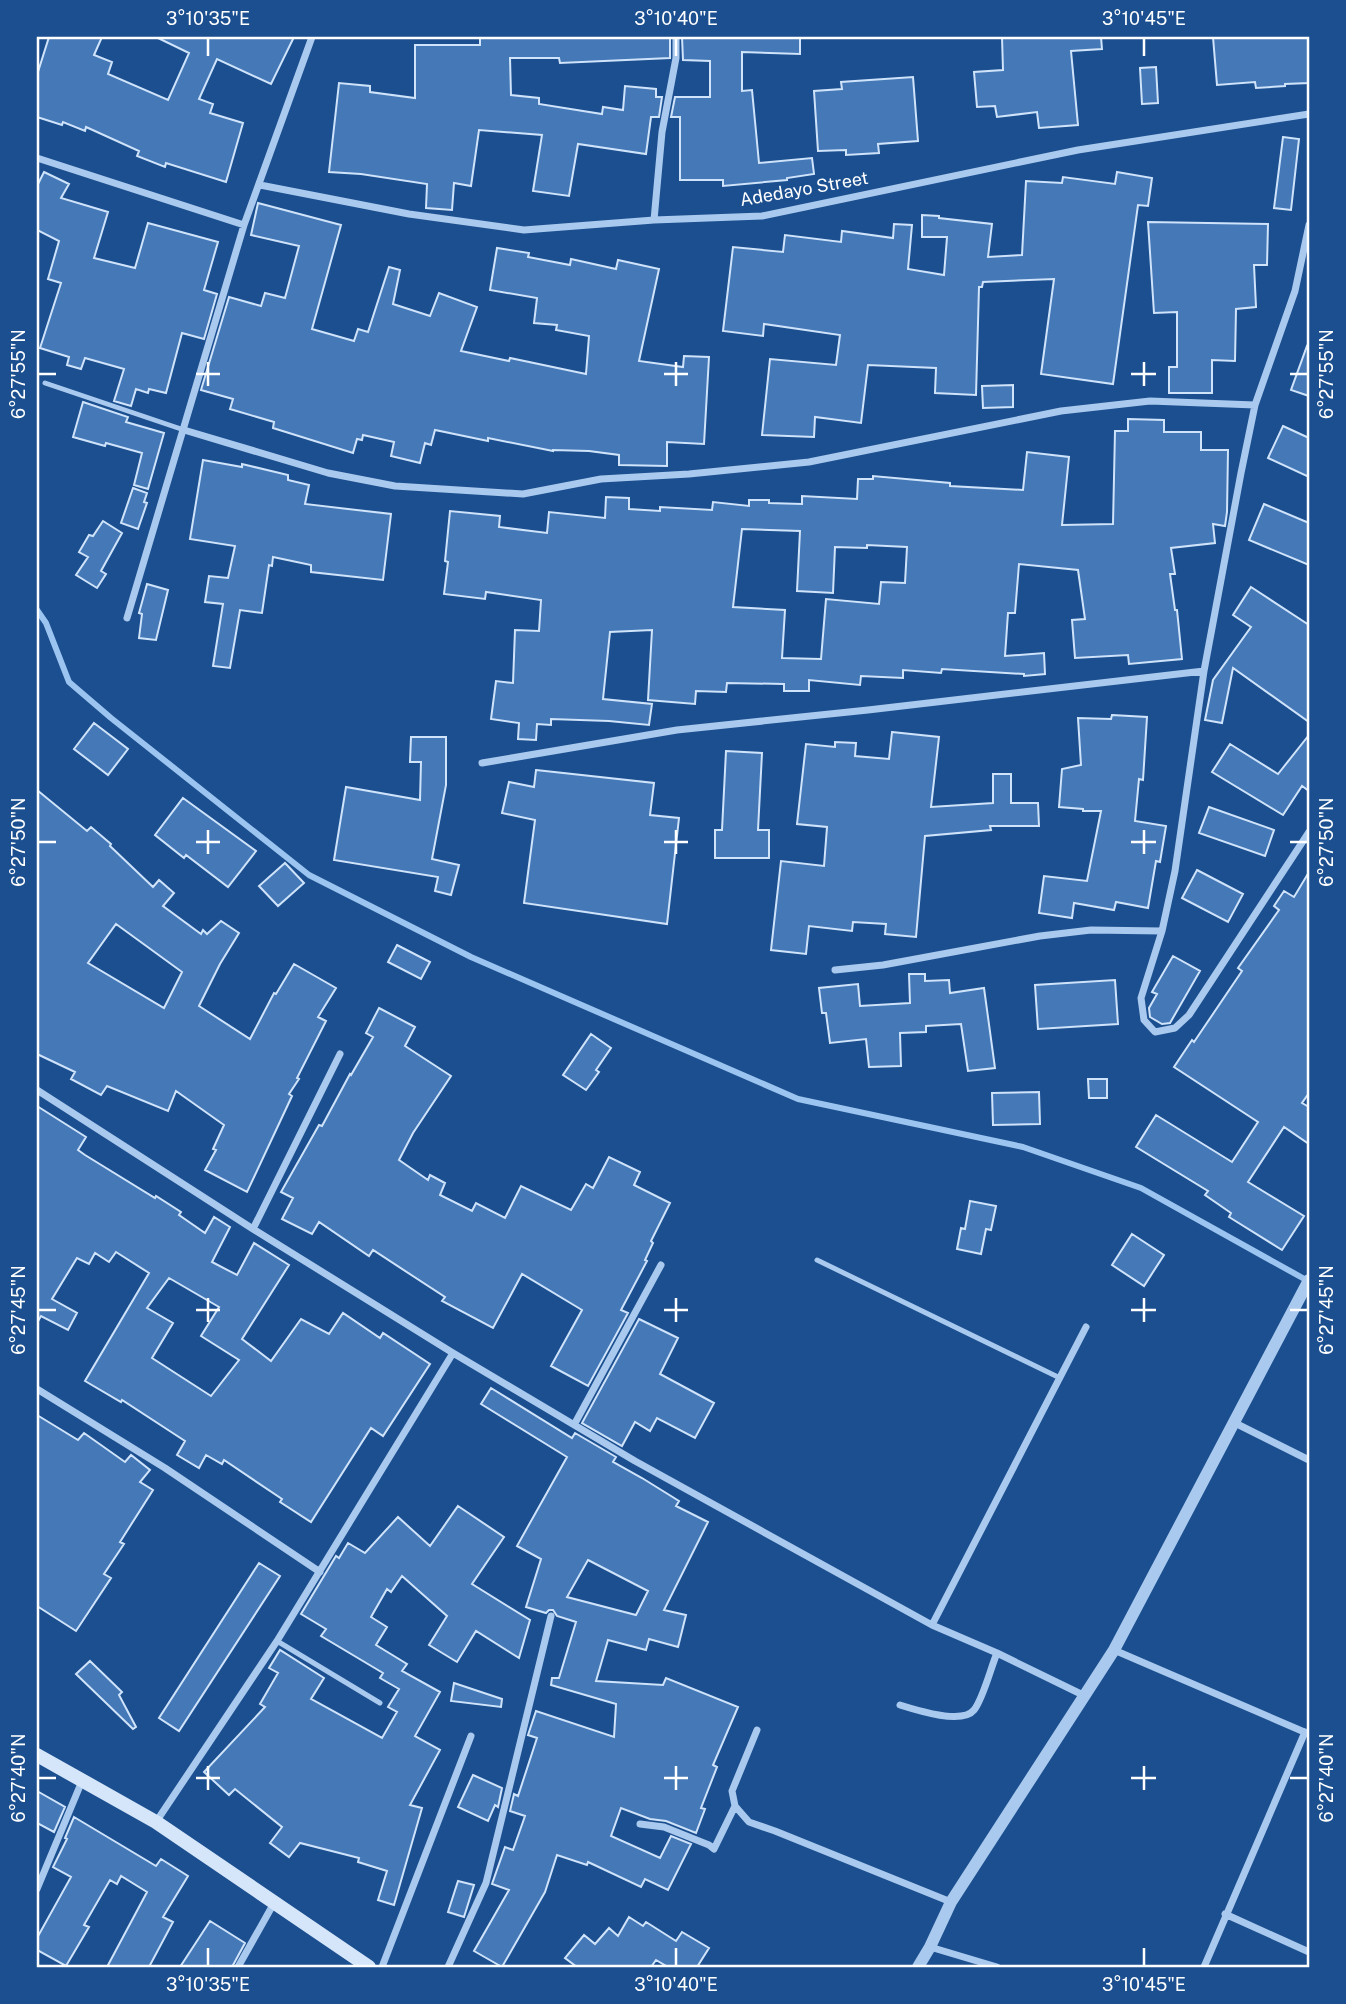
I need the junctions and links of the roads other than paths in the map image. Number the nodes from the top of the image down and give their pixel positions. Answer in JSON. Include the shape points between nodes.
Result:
{"nodes":[{"id":1,"x":312,"y":37,"type":"edge"},
{"id":2,"x":676,"y":37,"type":"edge"},
{"id":3,"x":1309,"y":114,"type":"edge"},
{"id":4,"x":37,"y":158,"type":"edge"},
{"id":5,"x":260,"y":184,"type":"junction"},
{"id":6,"x":654,"y":220,"type":"junction"},
{"id":7,"x":244,"y":225,"type":"junction"},
{"id":8,"x":1309,"y":225,"type":"edge"},
{"id":9,"x":45,"y":383,"type":"dead end"},
{"id":10,"x":1255,"y":405,"type":"junction"},
{"id":11,"x":184,"y":430,"type":"junction"},
{"id":12,"x":127,"y":618,"type":"dead end"},
{"id":13,"x":1204,"y":671,"type":"junction"},
{"id":14,"x":482,"y":762,"type":"dead end"},
{"id":15,"x":1309,"y":832,"type":"edge"},
{"id":16,"x":1162,"y":931,"type":"junction"},
{"id":17,"x":835,"y":970,"type":"dead end"},
{"id":18,"x":340,"y":1054,"type":"dead end"},
{"id":19,"x":37,"y":1090,"type":"edge"},
{"id":20,"x":253,"y":1229,"type":"junction"},
{"id":21,"x":817,"y":1260,"type":"dead end"},
{"id":22,"x":661,"y":1265,"type":"dead end"},
{"id":23,"x":1309,"y":1280,"type":"edge"},
{"id":24,"x":1086,"y":1327,"type":"dead end"},
{"id":25,"x":453,"y":1353,"type":"junction"},
{"id":26,"x":1060,"y":1378,"type":"junction"},
{"id":27,"x":37,"y":1389,"type":"edge"},
{"id":28,"x":1235,"y":1423,"type":"junction"},
{"id":29,"x":574,"y":1425,"type":"junction"},
{"id":30,"x":1309,"y":1460,"type":"edge"},
{"id":31,"x":320,"y":1572,"type":"junction"},
{"id":32,"x":551,"y":1616,"type":"dead end"},
{"id":33,"x":932,"y":1625,"type":"junction"},
{"id":34,"x":277,"y":1641,"type":"junction"},
{"id":35,"x":1114,"y":1650,"type":"junction"},
{"id":36,"x":997,"y":1653,"type":"junction"},
{"id":37,"x":1083,"y":1695,"type":"junction"},
{"id":38,"x":380,"y":1703,"type":"dead end"},
{"id":39,"x":900,"y":1705,"type":"dead end"},
{"id":40,"x":757,"y":1730,"type":"dead end"},
{"id":41,"x":1307,"y":1733,"type":"edge"},
{"id":42,"x":471,"y":1736,"type":"dead end"},
{"id":43,"x":37,"y":1755,"type":"edge"},
{"id":44,"x":82,"y":1780,"type":"junction"},
{"id":45,"x":735,"y":1807,"type":"junction"},
{"id":46,"x":156,"y":1822,"type":"junction"},
{"id":47,"x":640,"y":1824,"type":"dead end"},
{"id":48,"x":37,"y":1889,"type":"edge"},
{"id":49,"x":951,"y":1902,"type":"junction"},
{"id":50,"x":274,"y":1903,"type":"junction"},
{"id":51,"x":1225,"y":1914,"type":"junction"},
{"id":52,"x":930,"y":1947,"type":"junction"},
{"id":53,"x":1309,"y":1952,"type":"edge"},
{"id":54,"x":238,"y":1967,"type":"edge"},
{"id":55,"x":369,"y":1967,"type":"edge"},
{"id":56,"x":382,"y":1967,"type":"edge"},
{"id":57,"x":448,"y":1967,"type":"edge"},
{"id":58,"x":918,"y":1967,"type":"edge"},
{"id":59,"x":997,"y":1967,"type":"edge"},
{"id":60,"x":1204,"y":1967,"type":"edge"}],
"edges":[{"from":1,"to":5,"type":"street"},
{"from":2,"to":6,"type":"street"},
{"from":3,"to":6,"type":"street","name":"Adedayo Street","via":[[1078,150],[762,216]]},
{"from":4,"to":7,"type":"street"},
{"from":5,"to":6,"type":"street","name":"Adedayo Street","via":[[409,214],[524,230]]},
{"from":5,"to":7,"type":"street"},
{"from":7,"to":11,"type":"street"},
{"from":8,"to":10,"type":"street","via":[[1295,291]]},
{"from":9,"to":11,"type":"lane"},
{"from":10,"to":11,"type":"street","via":[[1150,401],[1061,411],[809,462],[601,479],[523,494],[395,486],[328,473]]},
{"from":10,"to":13,"type":"street"},
{"from":11,"to":12,"type":"street"},
{"from":13,"to":14,"type":"street","via":[[677,730]]},
{"from":13,"to":16,"type":"street"},
{"from":15,"to":16,"type":"street","via":[[1189,1015],[1175,1028],[1155,1032],[1143,1020],[1141,998]]},
{"from":16,"to":17,"type":"street","via":[[1091,930],[1040,936]]},
{"from":18,"to":20,"type":"street"},
{"from":19,"to":20,"type":"street"},
{"from":20,"to":25,"type":"street"},
{"from":21,"to":26,"type":"lane"},
{"from":22,"to":29,"type":"street"},
{"from":23,"to":28,"type":"street"},
{"from":24,"to":26,"type":"street"},
{"from":25,"to":29,"type":"street"},
{"from":25,"to":31,"type":"street"},
{"from":26,"to":33,"type":"street"},
{"from":27,"to":31,"type":"street"},
{"from":28,"to":30,"type":"street"},
{"from":28,"to":35,"type":"street"},
{"from":29,"to":33,"type":"street"},
{"from":31,"to":34,"type":"street"},
{"from":32,"to":57,"type":"street","via":[[486,1883]]},
{"from":33,"to":36,"type":"street"},
{"from":34,"to":38,"type":"lane"},
{"from":34,"to":46,"type":"street"},
{"from":35,"to":37,"type":"street"},
{"from":35,"to":41,"type":"street"},
{"from":36,"to":37,"type":"street"},
{"from":36,"to":39,"type":"street","via":[[976,1708],[968,1715],[920,1712]]},
{"from":37,"to":49,"type":"street"},
{"from":40,"to":45,"type":"street","via":[[732,1791]]},
{"from":41,"to":51,"type":"street"},
{"from":42,"to":56,"type":"street"},
{"from":43,"to":44,"type":"main road"},
{"from":44,"to":46,"type":"main road"},
{"from":44,"to":48,"type":"street"},
{"from":45,"to":47,"type":"street","via":[[714,1849],[664,1827]]},
{"from":45,"to":49,"type":"street","via":[[749,1822]]},
{"from":46,"to":50,"type":"main road"},
{"from":49,"to":52,"type":"street"},
{"from":50,"to":54,"type":"street"},
{"from":50,"to":55,"type":"main road"},
{"from":51,"to":53,"type":"street"},
{"from":51,"to":60,"type":"street"},
{"from":52,"to":58,"type":"street"},
{"from":52,"to":59,"type":"street"}]}
